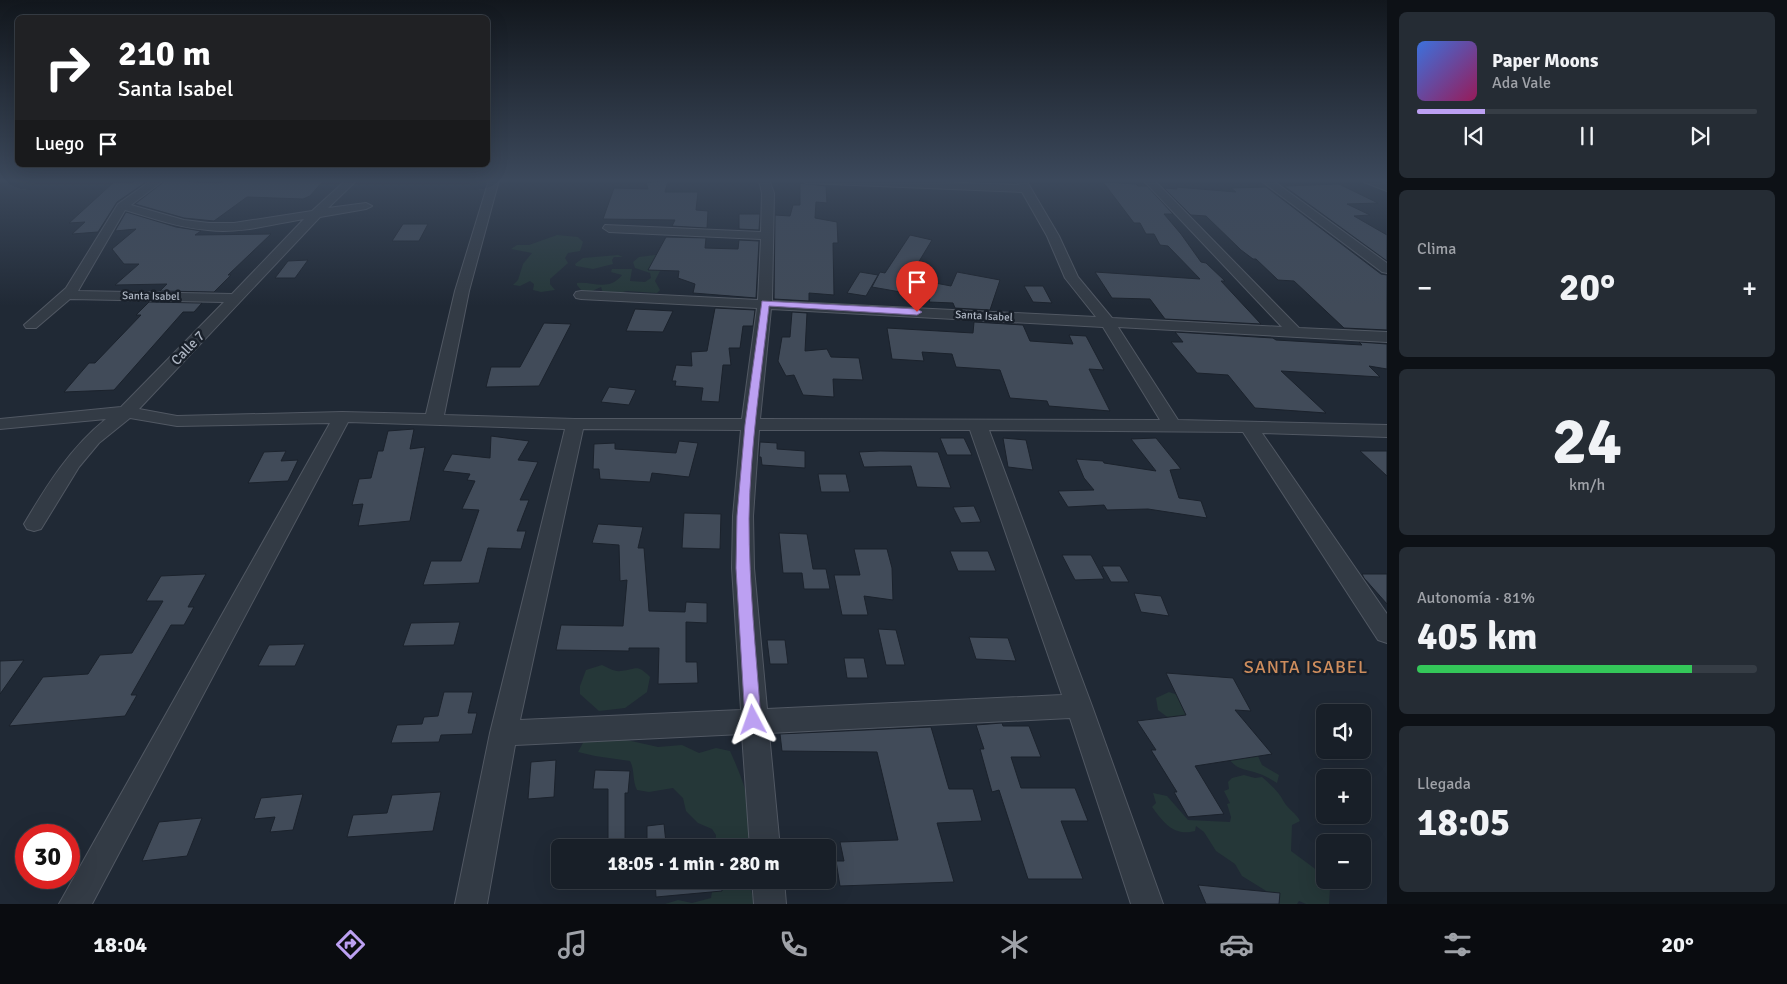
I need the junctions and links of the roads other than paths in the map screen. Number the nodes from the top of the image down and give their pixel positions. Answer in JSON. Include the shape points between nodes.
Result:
{"nodes":[{"id":1,"x":112,"y":222,"type":"edge"},
{"id":2,"x":180,"y":222,"type":"edge"},
{"id":3,"x":263,"y":222,"type":"edge"},
{"id":4,"x":308,"y":222,"type":"edge"},
{"id":5,"x":482,"y":222,"type":"edge"},
{"id":6,"x":768,"y":222,"type":"edge"},
{"id":7,"x":1045,"y":222,"type":"edge"},
{"id":8,"x":1189,"y":222,"type":"edge"},
{"id":9,"x":1323,"y":222,"type":"edge"},
{"id":10,"x":609,"y":228,"type":"dead end"},
{"id":11,"x":768,"y":236,"type":"junction"},
{"id":12,"x":1387,"y":269,"type":"edge"},
{"id":13,"x":66,"y":294,"type":"junction"},
{"id":14,"x":581,"y":295,"type":"dead end"},
{"id":15,"x":237,"y":298,"type":"junction"},
{"id":16,"x":765,"y":303,"type":"junction"},
{"id":17,"x":1108,"y":323,"type":"junction"},
{"id":18,"x":31,"y":325,"type":"dead end"},
{"id":19,"x":1295,"y":332,"type":"junction"},
{"id":20,"x":1387,"y":337,"type":"edge"},
{"id":21,"x":126,"y":412,"type":"junction"},
{"id":22,"x":342,"y":417,"type":"junction"},
{"id":23,"x":434,"y":420,"type":"junction"},
{"id":24,"x":0,"y":424,"type":"edge"},
{"id":25,"x":575,"y":424,"type":"junction"},
{"id":26,"x":750,"y":425,"type":"junction"},
{"id":27,"x":1172,"y":425,"type":"junction"},
{"id":28,"x":978,"y":426,"type":"junction"},
{"id":29,"x":1248,"y":426,"type":"junction"},
{"id":30,"x":1387,"y":432,"type":"edge"},
{"id":31,"x":34,"y":524,"type":"dead end"},
{"id":32,"x":1387,"y":633,"type":"edge"},
{"id":33,"x":1079,"y":706,"type":"junction"},
{"id":34,"x":753,"y":720,"type":"junction"},
{"id":35,"x":504,"y":733,"type":"junction"},
{"id":36,"x":764,"y":839,"type":"edge"},
{"id":37,"x":769,"y":889,"type":"edge"},
{"id":38,"x":75,"y":904,"type":"edge"},
{"id":39,"x":471,"y":904,"type":"edge"},
{"id":40,"x":770,"y":904,"type":"edge"},
{"id":41,"x":1148,"y":904,"type":"edge"}],
"edges":[{"from":1,"to":13,"type":"street"},
{"from":2,"to":3,"type":"street","via":[[209,227]]},
{"from":4,"to":15,"type":"street","name":"Calle 7"},
{"from":5,"to":23,"type":"street","via":[[462,291]]},
{"from":6,"to":11,"type":"street"},
{"from":7,"to":17,"type":"street","via":[[1072,278]]},
{"from":8,"to":19,"type":"street"},
{"from":9,"to":12,"type":"street"},
{"from":10,"to":11,"type":"street"},
{"from":11,"to":16,"type":"street"},
{"from":13,"to":15,"type":"street","name":"Santa Isabel"},
{"from":13,"to":18,"type":"street"},
{"from":14,"to":16,"type":"street","name":"Santa Isabel"},
{"from":15,"to":21,"type":"street","name":"Calle 7"},
{"from":16,"to":17,"type":"street","name":"Santa Isabel"},
{"from":16,"to":26,"type":"street"},
{"from":17,"to":19,"type":"street","name":"Santa Isabel"},
{"from":17,"to":27,"type":"street"},
{"from":19,"to":20,"type":"street","name":"Santa Isabel"},
{"from":21,"to":22,"type":"street","via":[[177,421]]},
{"from":21,"to":24,"type":"street"},
{"from":21,"to":31,"type":"street","name":"Calle 7","via":[[93,439],[72,463]]},
{"from":22,"to":23,"type":"street"},
{"from":22,"to":38,"type":"street"},
{"from":23,"to":25,"type":"street"},
{"from":25,"to":26,"type":"street"},
{"from":25,"to":35,"type":"street"},
{"from":26,"to":28,"type":"street"},
{"from":26,"to":34,"type":"street","via":[[743,516],[743,568]]},
{"from":27,"to":28,"type":"street"},
{"from":27,"to":29,"type":"street"},
{"from":28,"to":33,"type":"street"},
{"from":29,"to":30,"type":"street"},
{"from":29,"to":32,"type":"street"},
{"from":33,"to":34,"type":"street"},
{"from":33,"to":41,"type":"street"},
{"from":34,"to":35,"type":"street"},
{"from":34,"to":36,"type":"street"},
{"from":35,"to":39,"type":"street"},
{"from":37,"to":40,"type":"street"}]}
